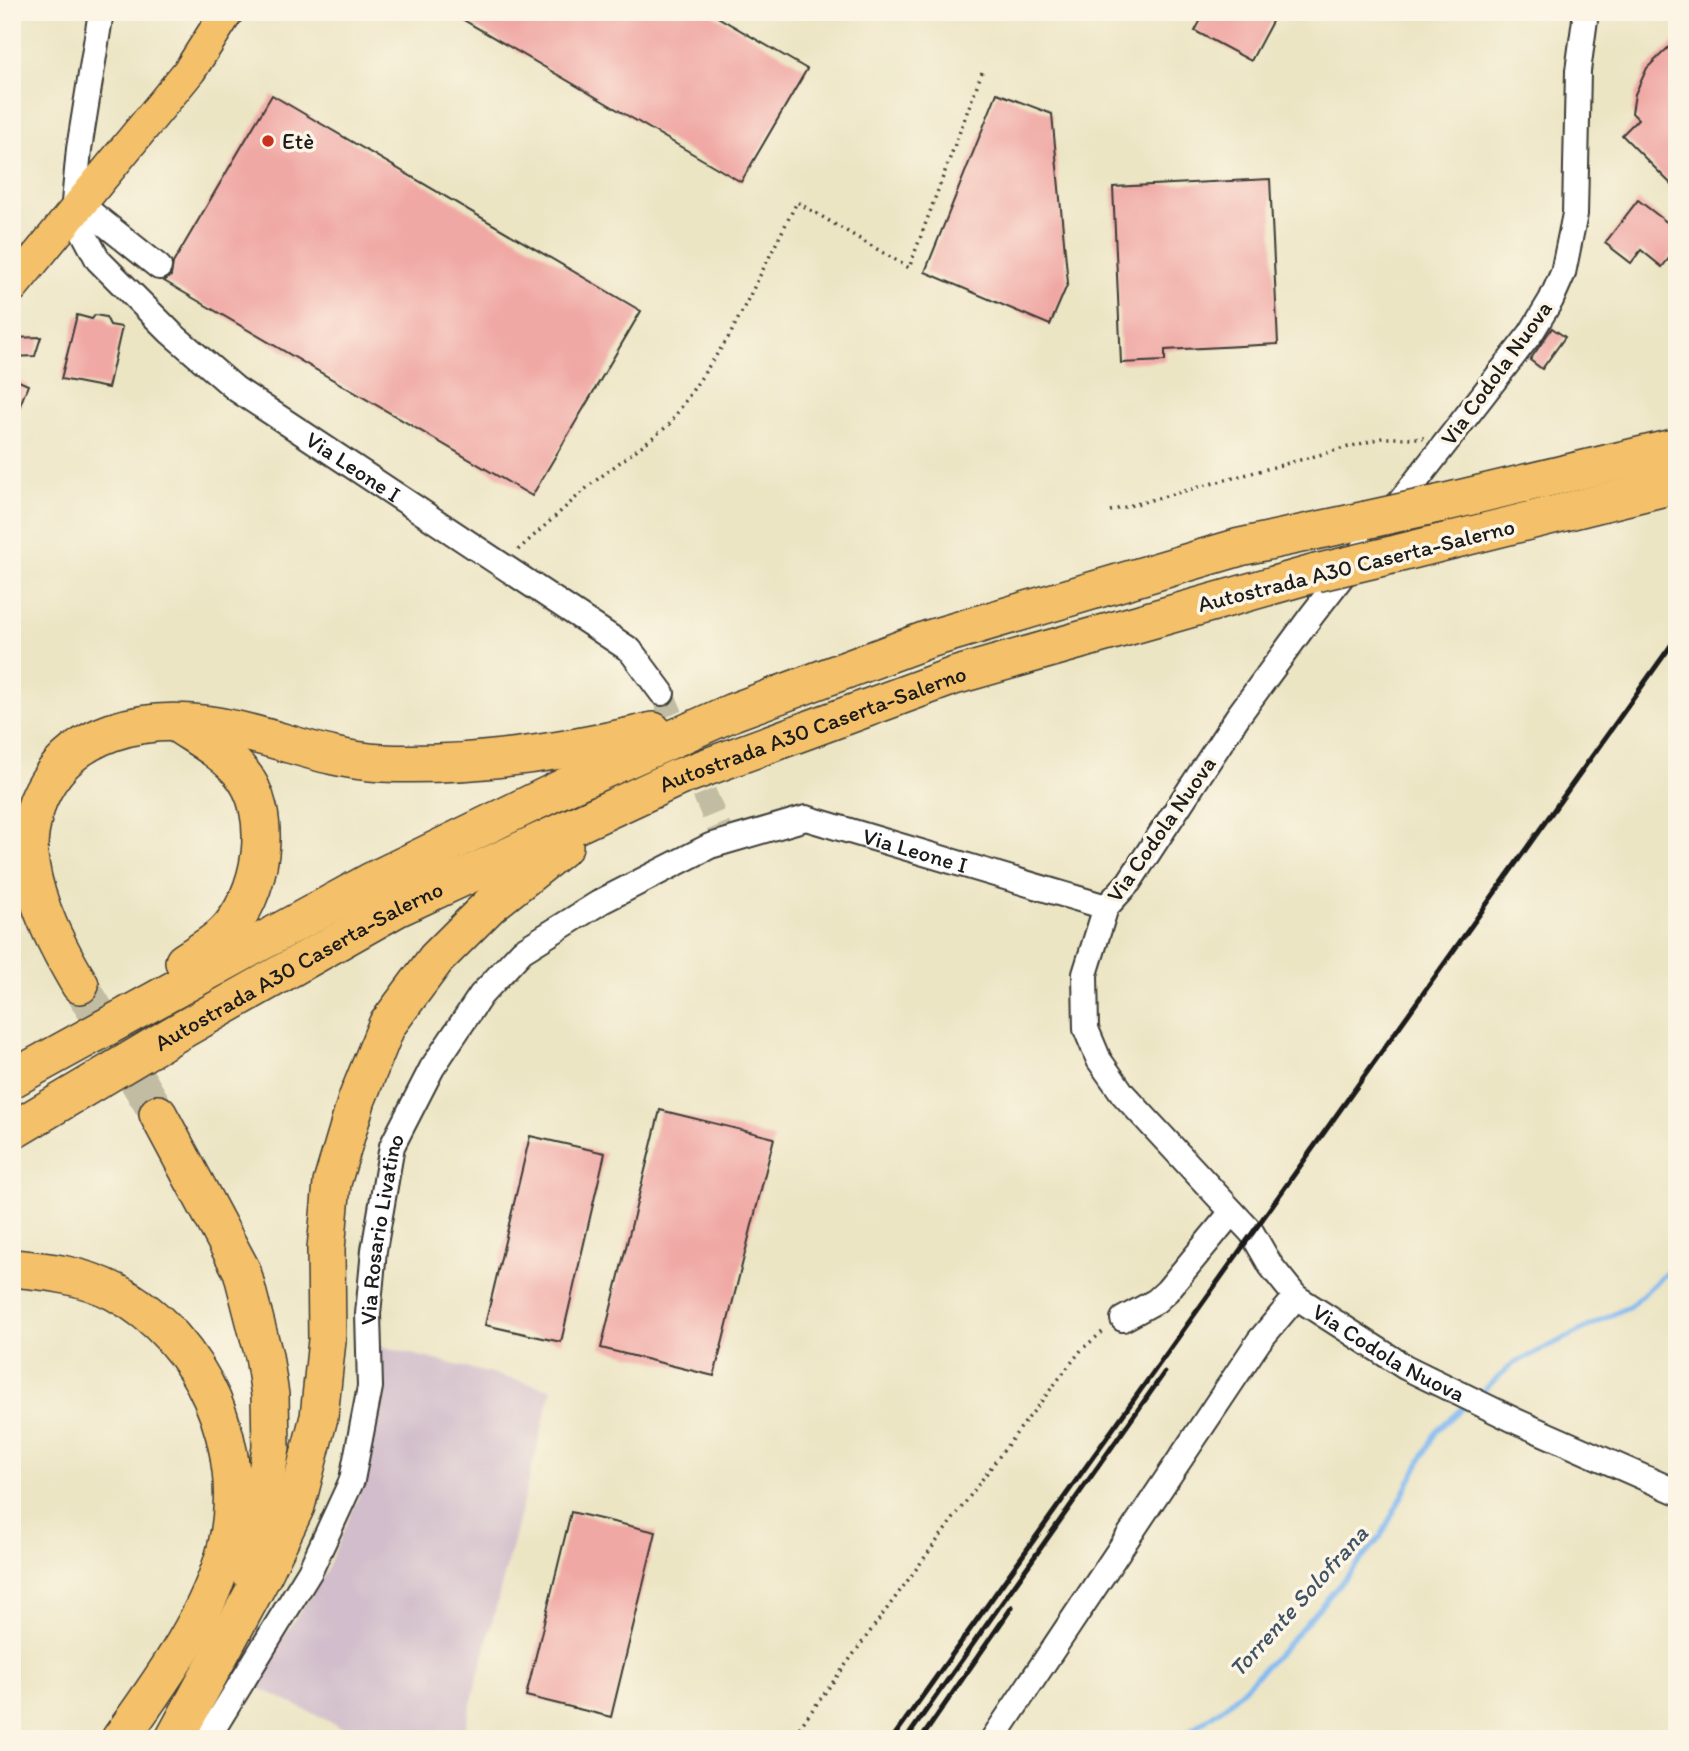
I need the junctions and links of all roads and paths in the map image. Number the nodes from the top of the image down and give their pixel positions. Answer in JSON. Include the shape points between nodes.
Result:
{"nodes":[{"id":1,"x":101,"y":12,"type":"edge"},
{"id":2,"x":227,"y":12,"type":"edge"},
{"id":3,"x":1586,"y":12,"type":"edge"},
{"id":4,"x":982,"y":72,"type":"dead end"},
{"id":5,"x":76,"y":208,"type":"junction"},
{"id":6,"x":159,"y":267,"type":"dead end"},
{"id":7,"x":12,"y":287,"type":"edge"},
{"id":8,"x":1444,"y":444,"type":"junction"},
{"id":9,"x":1677,"y":447,"type":"edge"},
{"id":10,"x":1677,"y":484,"type":"edge"},
{"id":11,"x":1110,"y":511,"type":"dead end"},
{"id":12,"x":501,"y":566,"type":"junction"},
{"id":13,"x":662,"y":693,"type":"tunnel mouth"},
{"id":14,"x":733,"y":712,"type":"junction"},
{"id":15,"x":175,"y":723,"type":"junction"},
{"id":16,"x":677,"y":778,"type":"junction"},
{"id":17,"x":725,"y":842,"type":"joint"},
{"id":18,"x":1106,"y":907,"type":"junction"},
{"id":19,"x":79,"y":985,"type":"tunnel mouth"},
{"id":20,"x":28,"y":1070,"type":"edge"},
{"id":21,"x":158,"y":1114,"type":"tunnel mouth"},
{"id":22,"x":12,"y":1131,"type":"edge"},
{"id":23,"x":1232,"y":1212,"type":"junction"},
{"id":24,"x":12,"y":1268,"type":"edge"},
{"id":25,"x":1296,"y":1297,"type":"junction"},
{"id":26,"x":1124,"y":1319,"type":"joint"},
{"id":27,"x":1677,"y":1492,"type":"edge"},
{"id":28,"x":261,"y":1512,"type":"junction"},
{"id":29,"x":220,"y":1648,"type":"junction"},
{"id":30,"x":177,"y":1657,"type":"junction"},
{"id":31,"x":120,"y":1739,"type":"edge"},
{"id":32,"x":174,"y":1739,"type":"edge"},
{"id":33,"x":207,"y":1739,"type":"edge"},
{"id":34,"x":791,"y":1739,"type":"edge"},
{"id":35,"x":993,"y":1739,"type":"edge"}],
"edges":[{"from":1,"to":5,"type":"street","via":[[79,149]]},
{"from":2,"to":5,"type":"main road","via":[[190,70]]},
{"from":3,"to":8,"type":"street","name":"Via Codola Nuova","via":[[1577,71],[1575,214],[1563,273],[1531,333]]},
{"from":4,"to":12,"type":"path","via":[[909,268],[797,202],[730,335],[669,425],[590,485]]},
{"from":5,"to":6,"type":"street"},
{"from":5,"to":7,"type":"main road"},
{"from":5,"to":12,"type":"street","name":"Via Leone I","via":[[97,260],[236,390]]},
{"from":8,"to":11,"type":"path","via":[[1421,438],[1382,438]]},
{"from":8,"to":18,"type":"street","name":"Via Codola Nuova","via":[[1246,705],[1129,882]]},
{"from":9,"to":14,"type":"highway","name":"Autostrada A30 Caserta-Salerno","bridge":true,"via":[[1240,547],[929,639]]},
{"from":10,"to":16,"type":"highway","name":"Autostrada A30 Caserta-Salerno","bridge":true,"via":[[1316,573],[954,676]]},
{"from":12,"to":13,"type":"street","name":"Via Leone I","via":[[629,650]]},
{"from":14,"to":15,"type":"highway","via":[[616,739],[438,765],[377,762],[216,726]]},
{"from":14,"to":20,"type":"highway","name":"Autostrada A30 Caserta-Salerno","via":[[370,882]]},
{"from":15,"to":19,"type":"highway","via":[[125,727],[81,745],[44,787],[32,817],[29,860],[39,904]]},
{"from":15,"to":20,"type":"highway","via":[[211,745],[241,772],[256,804],[262,830],[251,893],[224,934]]},
{"from":16,"to":22,"type":"highway","name":"Autostrada A30 Caserta-Salerno","via":[[397,908]]},
{"from":16,"to":29,"type":"highway","via":[[567,844],[490,905],[436,959],[387,1025],[357,1098],[332,1183],[327,1340],[319,1417],[296,1506]]},
{"from":17,"to":18,"type":"street","name":"Via Leone I","via":[[806,818]]},
{"from":17,"to":33,"type":"street","name":"Via Rosario Livatino","via":[[602,901],[523,951],[481,995],[432,1068],[392,1146],[368,1314],[370,1387],[352,1480],[310,1571]]},
{"from":18,"to":23,"type":"street","name":"Via Codola Nuova","via":[[1085,974],[1086,1029],[1099,1060],[1123,1094]]},
{"from":21,"to":28,"type":"highway","via":[[237,1258],[256,1321],[270,1395],[271,1448]]},
{"from":23,"to":25,"type":"street","name":"Via Codola Nuova"},
{"from":23,"to":26,"type":"street","via":[[1167,1292]]},
{"from":24,"to":30,"type":"highway","via":[[68,1274],[114,1292],[148,1313],[176,1341],[213,1402],[234,1483],[227,1545]]},
{"from":25,"to":27,"type":"street","name":"Via Codola Nuova","via":[[1405,1367]]},
{"from":25,"to":35,"type":"street","via":[[1259,1341]]},
{"from":26,"to":34,"type":"path","via":[[1082,1349]]},
{"from":28,"to":29,"type":"highway","via":[[254,1561]]},
{"from":28,"to":30,"type":"highway","via":[[226,1585]]},
{"from":29,"to":32,"type":"highway"},
{"from":30,"to":31,"type":"highway"}]}
